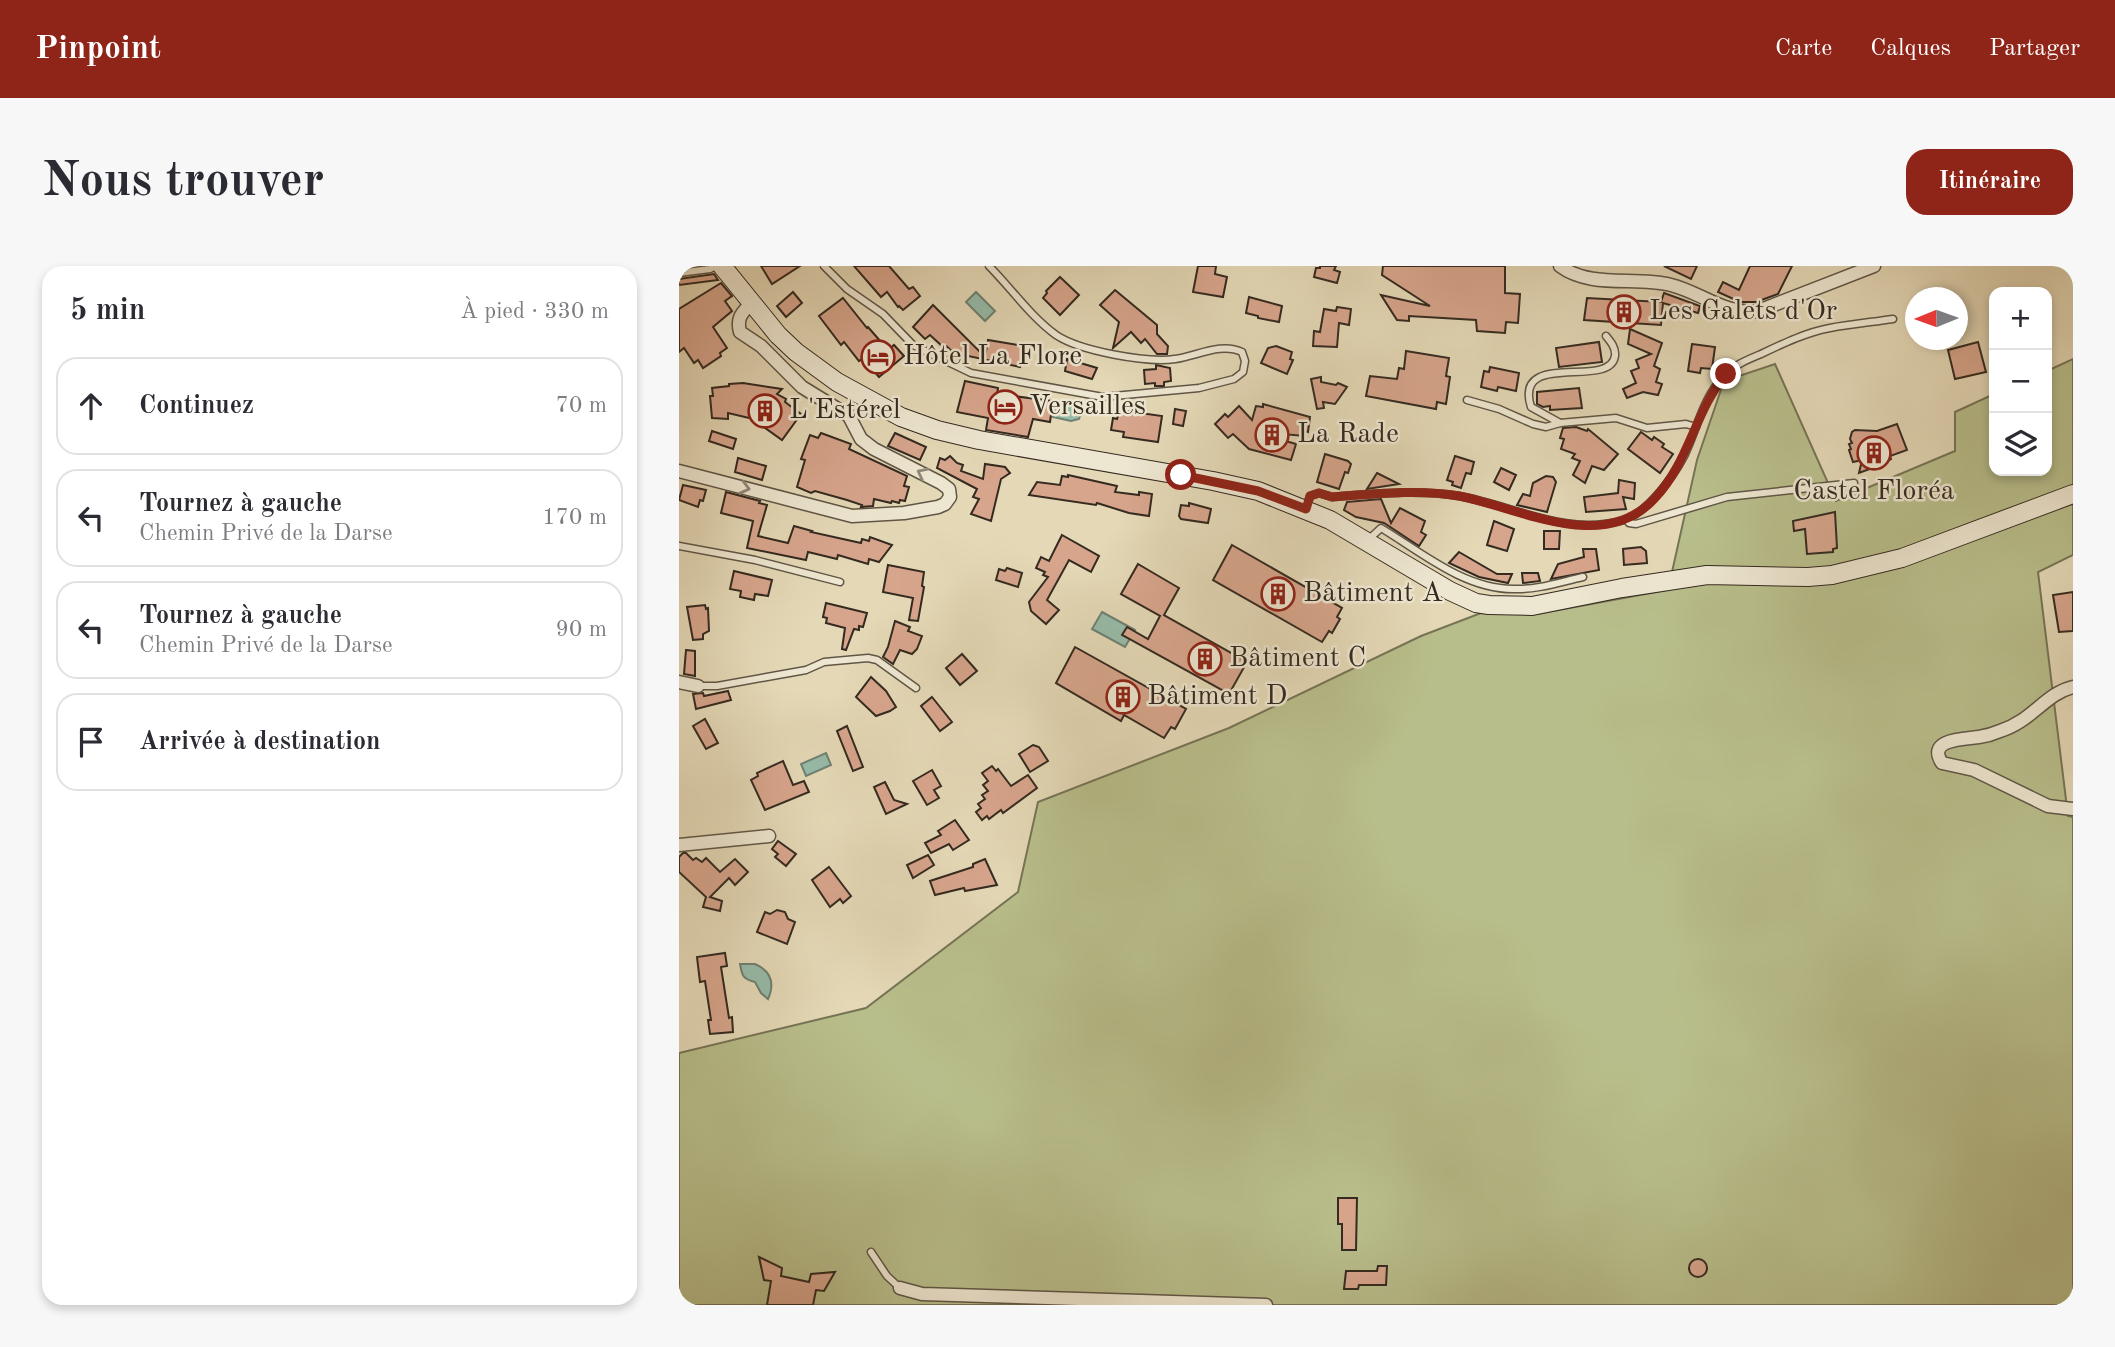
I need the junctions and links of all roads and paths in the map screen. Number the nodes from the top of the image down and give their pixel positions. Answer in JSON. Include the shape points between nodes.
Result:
{"nodes":[{"id":1,"x":716,"y":266,"type":"edge"},
{"id":2,"x":722,"y":266,"type":"edge"},
{"id":3,"x":824,"y":266,"type":"edge"},
{"id":4,"x":989,"y":266,"type":"edge"},
{"id":5,"x":1560,"y":266,"type":"edge"},
{"id":6,"x":1874,"y":266,"type":"edge"},
{"id":7,"x":679,"y":273,"type":"edge"},
{"id":8,"x":752,"y":302,"type":"junction"},
{"id":9,"x":1893,"y":319,"type":"dead end"},
{"id":10,"x":1606,"y":336,"type":"dead end"},
{"id":11,"x":1467,"y":400,"type":"dead end"},
{"id":12,"x":1560,"y":423,"type":"junction"},
{"id":13,"x":1696,"y":427,"type":"junction"},
{"id":14,"x":679,"y":471,"type":"edge"},
{"id":15,"x":1854,"y":483,"type":"dead end"},
{"id":16,"x":2073,"y":494,"type":"edge"},
{"id":17,"x":1306,"y":509,"type":"junction"},
{"id":18,"x":1626,"y":519,"type":"junction"},
{"id":19,"x":1368,"y":540,"type":"junction"},
{"id":20,"x":679,"y":546,"type":"edge"},
{"id":21,"x":1583,"y":577,"type":"dead end"},
{"id":22,"x":840,"y":582,"type":"dead end"},
{"id":23,"x":679,"y":682,"type":"edge"},
{"id":24,"x":698,"y":686,"type":"joint"},
{"id":25,"x":2073,"y":687,"type":"edge"},
{"id":26,"x":916,"y":688,"type":"dead end"},
{"id":27,"x":2073,"y":809,"type":"edge"},
{"id":28,"x":769,"y":836,"type":"dead end"},
{"id":29,"x":679,"y":845,"type":"edge"},
{"id":30,"x":871,"y":1252,"type":"dead end"},
{"id":31,"x":900,"y":1288,"type":"joint"},
{"id":32,"x":1266,"y":1305,"type":"edge"}],
"edges":[{"from":1,"to":7,"type":"lane"},
{"from":2,"to":8,"type":"main road"},
{"from":3,"to":4,"type":"lane","via":[[913,345],[971,373],[1103,397],[1199,388],[1234,379],[1243,372],[1242,352],[1234,349],[1222,347],[1173,360],[1142,360],[1065,341]]},
{"from":5,"to":6,"type":"street","via":[[1589,278],[1667,284],[1746,313]]},
{"from":14,"to":8,"type":"street","one_way":true,"via":[[852,516],[938,507],[950,497],[941,483],[861,439],[849,416],[802,387],[740,332],[739,316]]},
{"from":8,"to":17,"type":"main road","via":[[815,368],[857,395],[921,424],[1013,447],[1236,485]]},
{"from":9,"to":13,"type":"lane","via":[[1828,328],[1745,361],[1712,391]]},
{"from":10,"to":12,"type":"lane","via":[[1615,355],[1611,364],[1602,370],[1548,374],[1532,386],[1531,407]]},
{"from":11,"to":12,"type":"lane","via":[[1533,424]]},
{"from":12,"to":13,"type":"lane","via":[[1616,418],[1647,428]]},
{"from":13,"to":18,"type":"lane","via":[[1688,449],[1657,496]]},
{"from":15,"to":18,"type":"lane","via":[[1727,497],[1636,524]]},
{"from":16,"to":19,"type":"main road","via":[[1919,552],[1860,569],[1808,577],[1684,577],[1517,607],[1463,597]]},
{"from":17,"to":18,"type":"lane","via":[[1310,496],[1319,493],[1332,497],[1418,494],[1458,496],[1573,525]]},
{"from":17,"to":19,"type":"main road"},
{"from":19,"to":21,"type":"lane","via":[[1381,528],[1473,582],[1512,589]]},
{"from":20,"to":22,"type":"lane"},
{"from":23,"to":24,"type":"street"},
{"from":24,"to":26,"type":"lane","via":[[868,658]]},
{"from":25,"to":27,"type":"street","via":[[2051,696],[2015,727],[1943,744],[1938,758],[2048,806]]},
{"from":28,"to":29,"type":"street"},
{"from":30,"to":31,"type":"lane"},
{"from":31,"to":32,"type":"street","via":[[922,1294]]}]}
